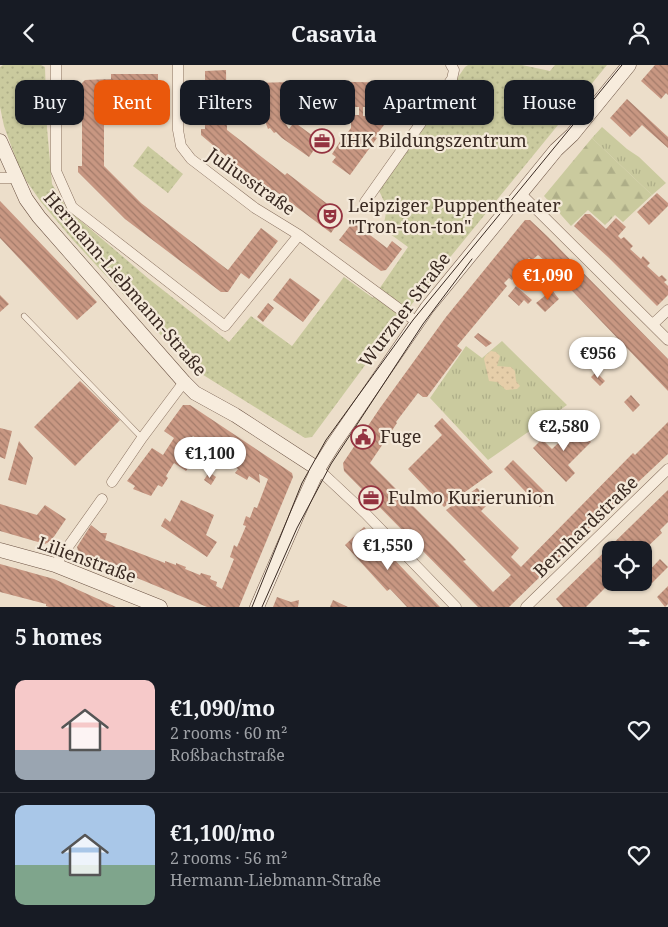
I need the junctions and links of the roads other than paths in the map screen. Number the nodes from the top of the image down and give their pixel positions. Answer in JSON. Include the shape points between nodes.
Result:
{"nodes":[{"id":1,"x":56,"y":65,"type":"edge"},
{"id":2,"x":178,"y":65,"type":"edge"},
{"id":3,"x":629,"y":65,"type":"edge"},
{"id":4,"x":453,"y":67,"type":"edge"},
{"id":5,"x":0,"y":141,"type":"edge"},
{"id":6,"x":0,"y":178,"type":"edge"},
{"id":7,"x":15,"y":178,"type":"junction"},
{"id":8,"x":520,"y":193,"type":"junction"},
{"id":9,"x":365,"y":203,"type":"dead end"},
{"id":10,"x":299,"y":235,"type":"junction"},
{"id":11,"x":668,"y":309,"type":"edge"},
{"id":12,"x":24,"y":316,"type":"dead end"},
{"id":13,"x":417,"y":322,"type":"junction"},
{"id":14,"x":653,"y":324,"type":"junction"},
{"id":15,"x":225,"y":326,"type":"joint"},
{"id":16,"x":668,"y":340,"type":"edge"},
{"id":17,"x":184,"y":382,"type":"junction"},
{"id":18,"x":142,"y":438,"type":"junction"},
{"id":19,"x":318,"y":469,"type":"junction"},
{"id":20,"x":668,"y":469,"type":"edge"},
{"id":21,"x":112,"y":482,"type":"dead end"},
{"id":22,"x":102,"y":499,"type":"dead end"},
{"id":23,"x":0,"y":550,"type":"edge"},
{"id":24,"x":55,"y":565,"type":"junction"},
{"id":25,"x":160,"y":607,"type":"edge"},
{"id":26,"x":257,"y":607,"type":"edge"},
{"id":27,"x":456,"y":607,"type":"edge"},
{"id":28,"x":526,"y":607,"type":"edge"}],
"edges":[{"from":1,"to":15,"type":"street","name":"Hermann-Liebmann-Straße","via":[[56,171],[72,207]]},
{"from":2,"to":10,"type":"street","name":"Juliusstraße","via":[[178,130],[182,146],[191,159],[255,209]]},
{"from":3,"to":8,"type":"main road","name":"Wurzner Straße"},
{"from":4,"to":9,"type":"street","via":[[452,79]]},
{"from":5,"to":7,"type":"main road","name":"Hermann-Liebmann-Straße"},
{"from":6,"to":7,"type":"street"},
{"from":7,"to":17,"type":"main road","name":"Hermann-Liebmann-Straße","via":[[39,217]]},
{"from":8,"to":13,"type":"main road","name":"Wurzner Straße"},
{"from":8,"to":14,"type":"street"},
{"from":10,"to":13,"type":"street","name":"Juliusstraße"},
{"from":10,"to":15,"type":"street","name":"Juliusstraße"},
{"from":11,"to":14,"type":"street"},
{"from":12,"to":18,"type":"lane"},
{"from":13,"to":19,"type":"main road","name":"Wurzner Straße"},
{"from":14,"to":16,"type":"street"},
{"from":17,"to":18,"type":"street"},
{"from":17,"to":19,"type":"main road","name":"Hermann-Liebmann-Straße","via":[[195,393]]},
{"from":18,"to":21,"type":"street"},
{"from":19,"to":26,"type":"main road","name":"Wurzner Straße"},
{"from":19,"to":27,"type":"street"},
{"from":20,"to":28,"type":"street","name":"Bernhardstraße"},
{"from":22,"to":24,"type":"street"},
{"from":23,"to":24,"type":"main road","name":"Lilienstraße"},
{"from":24,"to":25,"type":"main road","name":"Lilienstraße"}]}
